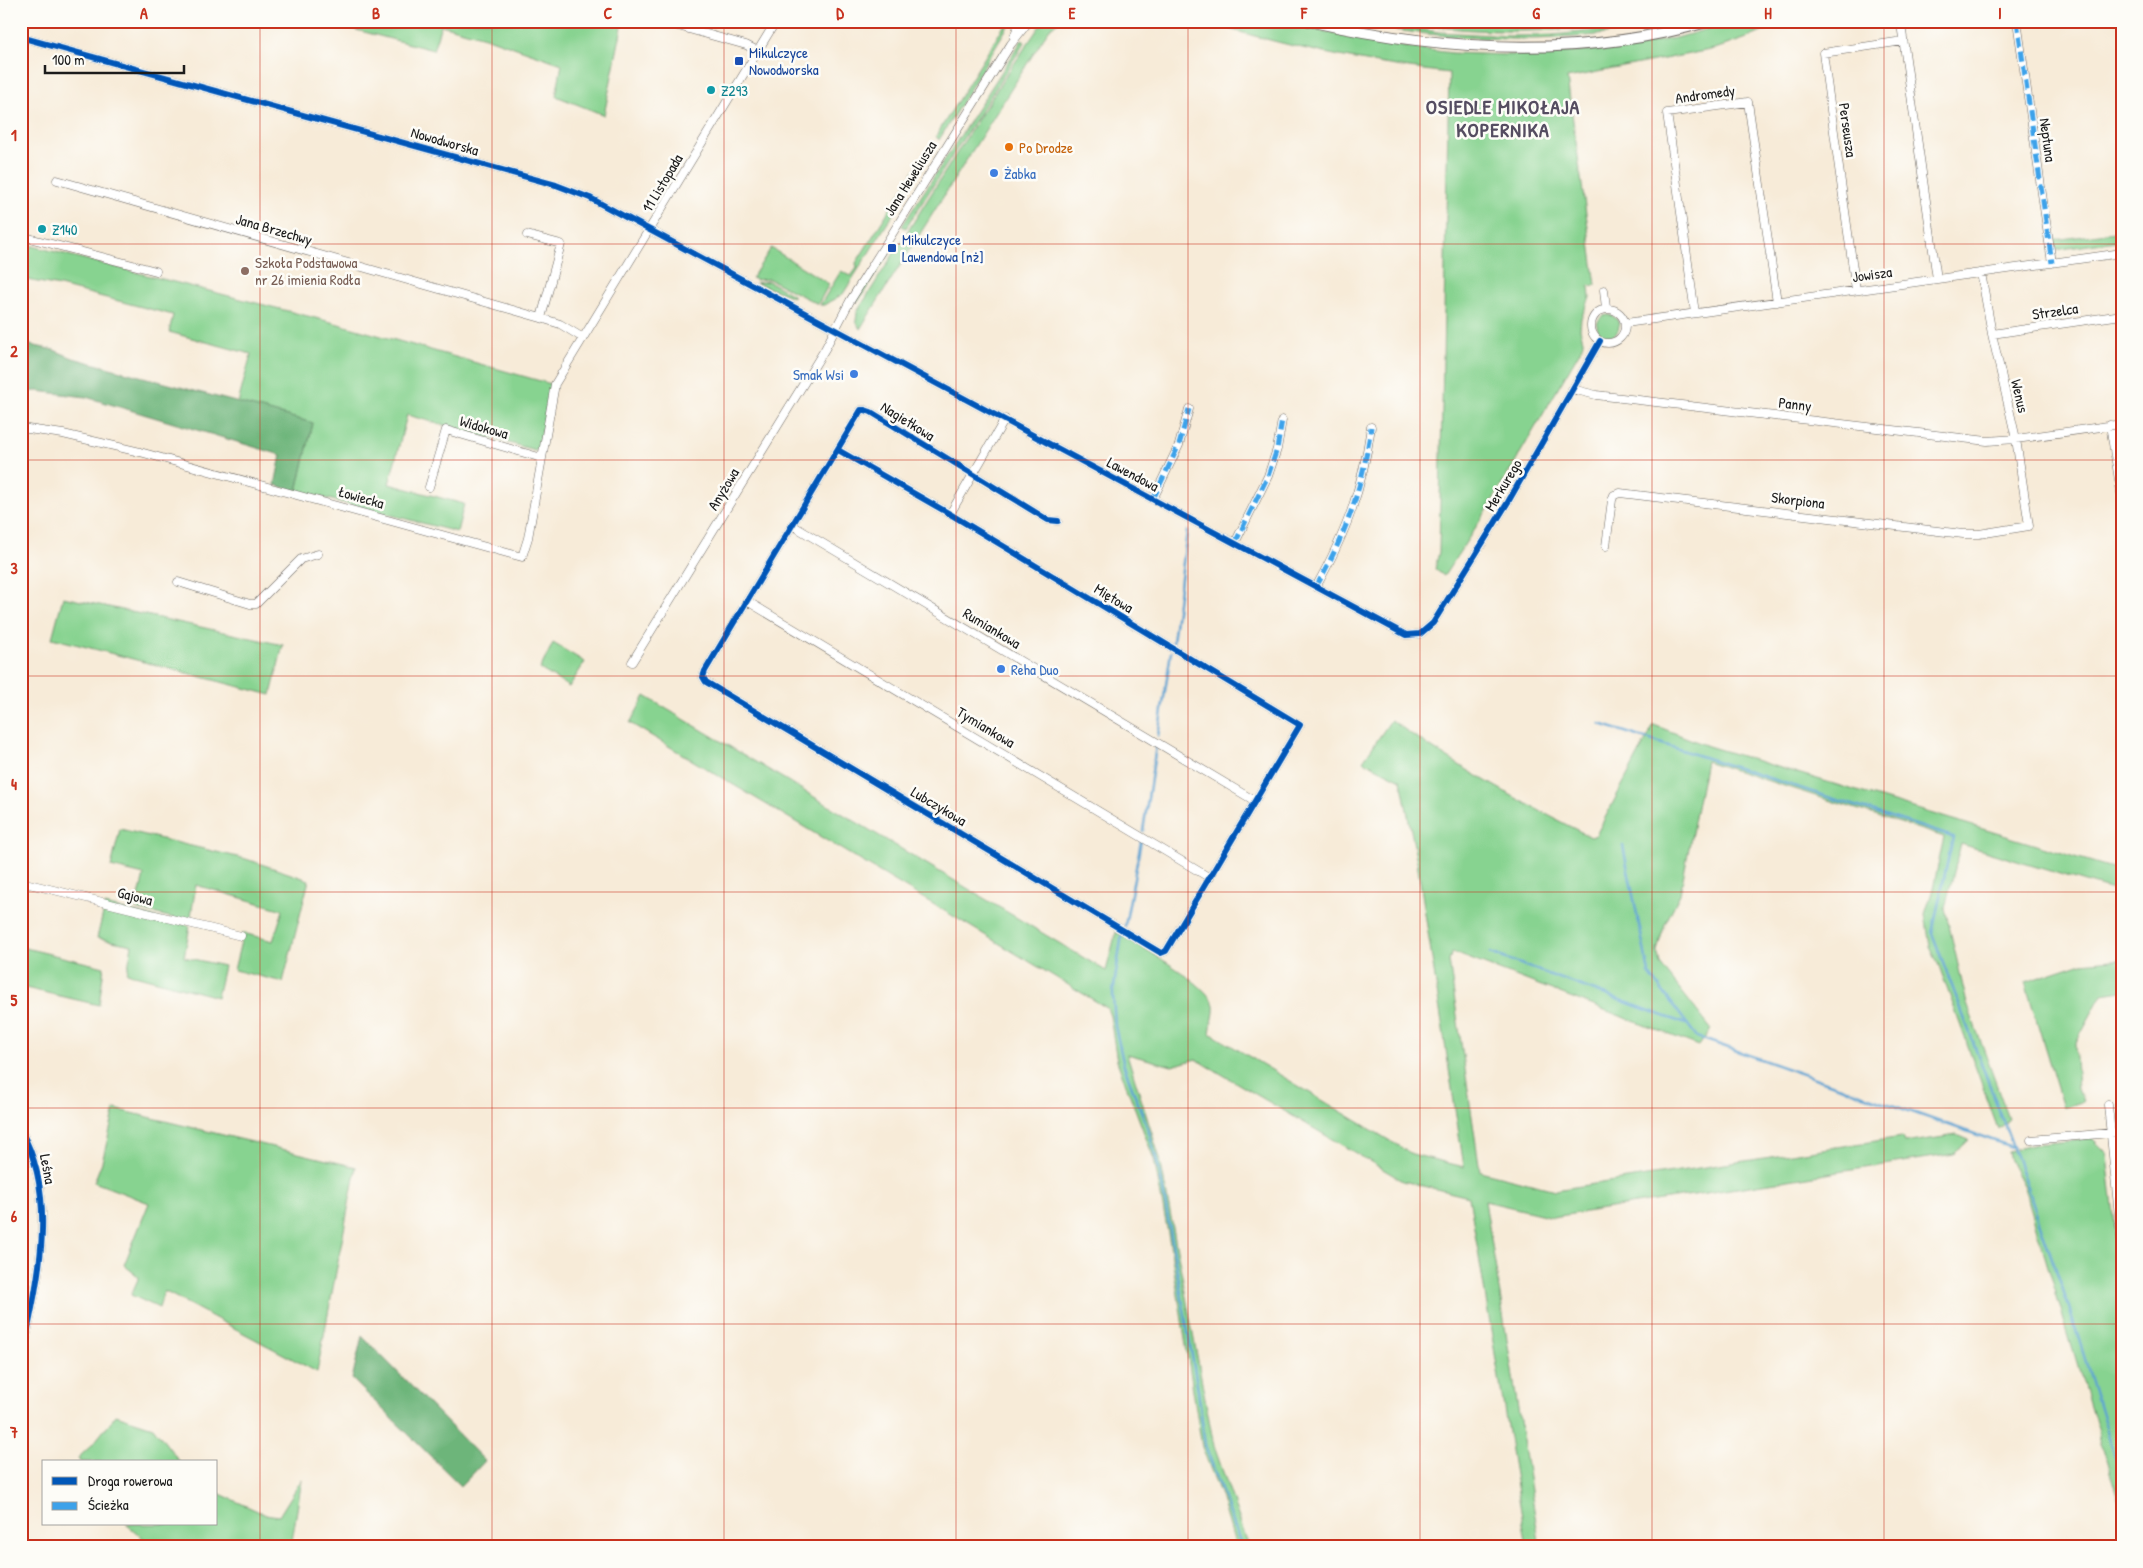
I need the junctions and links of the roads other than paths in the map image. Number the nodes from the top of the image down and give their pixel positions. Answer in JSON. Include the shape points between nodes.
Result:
{"nodes":[{"id":1,"x":24,"y":21,"type":"edge"},
{"id":2,"x":660,"y":21,"type":"edge"},
{"id":3,"x":776,"y":21,"type":"edge"},
{"id":4,"x":1020,"y":21,"type":"edge"},
{"id":5,"x":1029,"y":21,"type":"edge"},
{"id":6,"x":1309,"y":21,"type":"edge"},
{"id":7,"x":1710,"y":21,"type":"edge"},
{"id":8,"x":2017,"y":21,"type":"edge"},
{"id":9,"x":1901,"y":24,"type":"dead end"},
{"id":10,"x":24,"y":38,"type":"junction"},
{"id":11,"x":1903,"y":41,"type":"junction"},
{"id":12,"x":1011,"y":44,"type":"junction"},
{"id":13,"x":758,"y":51,"type":"junction"},
{"id":14,"x":21,"y":72,"type":"edge"},
{"id":15,"x":57,"y":180,"type":"dead end"},
{"id":16,"x":650,"y":229,"type":"junction"},
{"id":17,"x":527,"y":235,"type":"dead end"},
{"id":18,"x":21,"y":236,"type":"edge"},
{"id":19,"x":2122,"y":253,"type":"edge"},
{"id":20,"x":2052,"y":263,"type":"junction"},
{"id":21,"x":156,"y":271,"type":"dead end"},
{"id":22,"x":1981,"y":272,"type":"junction"},
{"id":23,"x":1937,"y":279,"type":"junction"},
{"id":24,"x":1604,"y":290,"type":"dead end"},
{"id":25,"x":1856,"y":290,"type":"junction"},
{"id":26,"x":1777,"y":302,"type":"junction"},
{"id":27,"x":1606,"y":308,"type":"junction"},
{"id":28,"x":1695,"y":314,"type":"junction"},
{"id":29,"x":2122,"y":315,"type":"edge"},
{"id":30,"x":541,"y":318,"type":"junction"},
{"id":31,"x":1626,"y":323,"type":"junction"},
{"id":32,"x":835,"y":328,"type":"junction"},
{"id":33,"x":1992,"y":334,"type":"junction"},
{"id":34,"x":583,"y":338,"type":"junction"},
{"id":35,"x":1600,"y":342,"type":"junction"},
{"id":36,"x":555,"y":384,"type":"joint"},
{"id":37,"x":1572,"y":390,"type":"junction"},
{"id":38,"x":1190,"y":409,"type":"dead end"},
{"id":39,"x":1005,"y":419,"type":"junction"},
{"id":40,"x":1282,"y":420,"type":"dead end"},
{"id":41,"x":2122,"y":424,"type":"edge"},
{"id":42,"x":2110,"y":425,"type":"junction"},
{"id":43,"x":1371,"y":427,"type":"dead end"},
{"id":44,"x":21,"y":428,"type":"edge"},
{"id":45,"x":2016,"y":439,"type":"junction"},
{"id":46,"x":838,"y":450,"type":"junction"},
{"id":47,"x":542,"y":458,"type":"junction"},
{"id":48,"x":973,"y":475,"type":"junction"},
{"id":49,"x":429,"y":486,"type":"dead end"},
{"id":50,"x":2122,"y":498,"type":"edge"},
{"id":51,"x":1153,"y":499,"type":"junction"},
{"id":52,"x":950,"y":514,"type":"junction"},
{"id":53,"x":1058,"y":521,"type":"dead end"},
{"id":54,"x":792,"y":525,"type":"junction"},
{"id":55,"x":2029,"y":526,"type":"joint"},
{"id":56,"x":1235,"y":543,"type":"junction"},
{"id":57,"x":1606,"y":546,"type":"dead end"},
{"id":58,"x":318,"y":554,"type":"dead end"},
{"id":59,"x":178,"y":582,"type":"dead end"},
{"id":60,"x":1316,"y":587,"type":"junction"},
{"id":61,"x":747,"y":600,"type":"junction"},
{"id":62,"x":1420,"y":634,"type":"joint"},
{"id":63,"x":632,"y":662,"type":"dead end"},
{"id":64,"x":1255,"y":800,"type":"junction"},
{"id":65,"x":1210,"y":878,"type":"junction"},
{"id":66,"x":21,"y":882,"type":"edge"},
{"id":67,"x":241,"y":936,"type":"dead end"},
{"id":68,"x":2108,"y":1105,"type":"dead end"},
{"id":69,"x":21,"y":1132,"type":"edge"},
{"id":70,"x":2122,"y":1132,"type":"edge"},
{"id":71,"x":2112,"y":1133,"type":"junction"},
{"id":72,"x":2031,"y":1140,"type":"dead end"},
{"id":73,"x":2122,"y":1246,"type":"edge"},
{"id":74,"x":21,"y":1361,"type":"edge"}],
"edges":[{"from":1,"to":10,"type":"street"},
{"from":2,"to":13,"type":"street"},
{"from":3,"to":13,"type":"street","name":"11 Listopada"},
{"from":4,"to":12,"type":"street","name":"Jana Heweliusza"},
{"from":5,"to":12,"type":"street","name":"Jana Heweliusza"},
{"from":6,"to":7,"type":"main road","via":[[1429,43],[1528,48],[1620,40]]},
{"from":8,"to":20,"type":"street","name":"Neptuna"},
{"from":9,"to":11,"type":"street"},
{"from":10,"to":14,"type":"street"},
{"from":10,"to":16,"type":"street","name":"Nowodworska","via":[[556,185],[590,198]]},
{"from":11,"to":23,"type":"street"},
{"from":11,"to":25,"type":"street","name":"Perseusza","via":[[1823,53]]},
{"from":12,"to":32,"type":"street","name":"Jana Heweliusza"},
{"from":13,"to":16,"type":"street","name":"11 Listopada"},
{"from":15,"to":30,"type":"street","name":"Jana Brzechwy"},
{"from":16,"to":32,"type":"street","name":"Nowodworska"},
{"from":16,"to":34,"type":"street","name":"11 Listopada"},
{"from":17,"to":30,"type":"street","via":[[561,244]]},
{"from":18,"to":21,"type":"street"},
{"from":19,"to":20,"type":"street","name":"Jowisza"},
{"from":20,"to":22,"type":"street","name":"Jowisza"},
{"from":22,"to":23,"type":"street","name":"Jowisza"},
{"from":22,"to":33,"type":"street","name":"Wenus"},
{"from":23,"to":25,"type":"street","name":"Jowisza"},
{"from":24,"to":27,"type":"street"},
{"from":25,"to":26,"type":"street","name":"Jowisza"},
{"from":26,"to":28,"type":"street","name":"Jowisza"},
{"from":26,"to":28,"type":"street","name":"Andromedy","via":[[1748,102],[1667,113]]},
{"from":27,"to":31,"type":"street","via":[[1617,310]]},
{"from":27,"to":35,"type":"street","via":[[1596,313],[1591,323],[1592,334]]},
{"from":28,"to":31,"type":"street","name":"Jowisza"},
{"from":29,"to":33,"type":"street","name":"Strzelca"},
{"from":30,"to":34,"type":"street","name":"Jana Brzechwy","via":[[560,324]]},
{"from":31,"to":35,"type":"street","via":[[1618,340]]},
{"from":32,"to":39,"type":"street","name":"Lawendowa"},
{"from":32,"to":63,"type":"street","name":"Anyżowa","via":[[739,491]]},
{"from":33,"to":45,"type":"street","name":"Wenus"},
{"from":34,"to":36,"type":"street","name":"11 Listopada"},
{"from":35,"to":37,"type":"street","name":"Merkurego"},
{"from":36,"to":47,"type":"street","name":"Łowiecka"},
{"from":37,"to":45,"type":"street","name":"Panny","via":[[1973,440]]},
{"from":37,"to":62,"type":"street","name":"Merkurego","via":[[1443,608],[1430,628]]},
{"from":38,"to":51,"type":"street","name":"Lawendowa","via":[[1179,445]]},
{"from":39,"to":48,"type":"street"},
{"from":39,"to":51,"type":"street","name":"Lawendowa"},
{"from":40,"to":56,"type":"street","via":[[1268,476]]},
{"from":41,"to":42,"type":"street","name":"Panny"},
{"from":42,"to":45,"type":"street","name":"Panny"},
{"from":42,"to":50,"type":"street"},
{"from":43,"to":60,"type":"street","via":[[1358,494],[1343,535]]},
{"from":44,"to":47,"type":"street","name":"Łowiecka","via":[[140,452],[522,557]]},
{"from":45,"to":55,"type":"street","name":"Wenus"},
{"from":46,"to":48,"type":"street","name":"Nagietkowa","via":[[861,410],[865,410]]},
{"from":46,"to":52,"type":"street","name":"Miętowa"},
{"from":46,"to":54,"type":"street","name":"Nagietkowa"},
{"from":47,"to":49,"type":"street","name":"Widokowa","via":[[446,430]]},
{"from":48,"to":52,"type":"street"},
{"from":48,"to":53,"type":"street","name":"Nagietkowa","via":[[1048,520]]},
{"from":51,"to":56,"type":"street","name":"Lawendowa"},
{"from":52,"to":64,"type":"street","name":"Miętowa","via":[[1300,725]]},
{"from":54,"to":61,"type":"street","name":"Lubczykowa"},
{"from":54,"to":64,"type":"street","name":"Rumiankowa"},
{"from":55,"to":57,"type":"street","name":"Skorpiona","via":[[1963,534],[1620,493],[1612,500]]},
{"from":56,"to":60,"type":"street","name":"Lawendowa"},
{"from":58,"to":59,"type":"street","via":[[301,559],[256,604]]},
{"from":60,"to":62,"type":"street","name":"Lawendowa","via":[[1406,635]]},
{"from":61,"to":65,"type":"street","name":"Tymiankowa"},
{"from":61,"to":65,"type":"street","name":"Lubczykowa","via":[[703,677],[722,692],[1161,953],[1166,950]]},
{"from":64,"to":65,"type":"street","name":"Lubczykowa"},
{"from":66,"to":67,"type":"street","name":"Gajowa"},
{"from":68,"to":71,"type":"street"},
{"from":69,"to":74,"type":"street","name":"Leśna","via":[[37,1169],[42,1241],[40,1274]]},
{"from":70,"to":71,"type":"street"},
{"from":71,"to":72,"type":"street"},
{"from":71,"to":73,"type":"street"}]}
